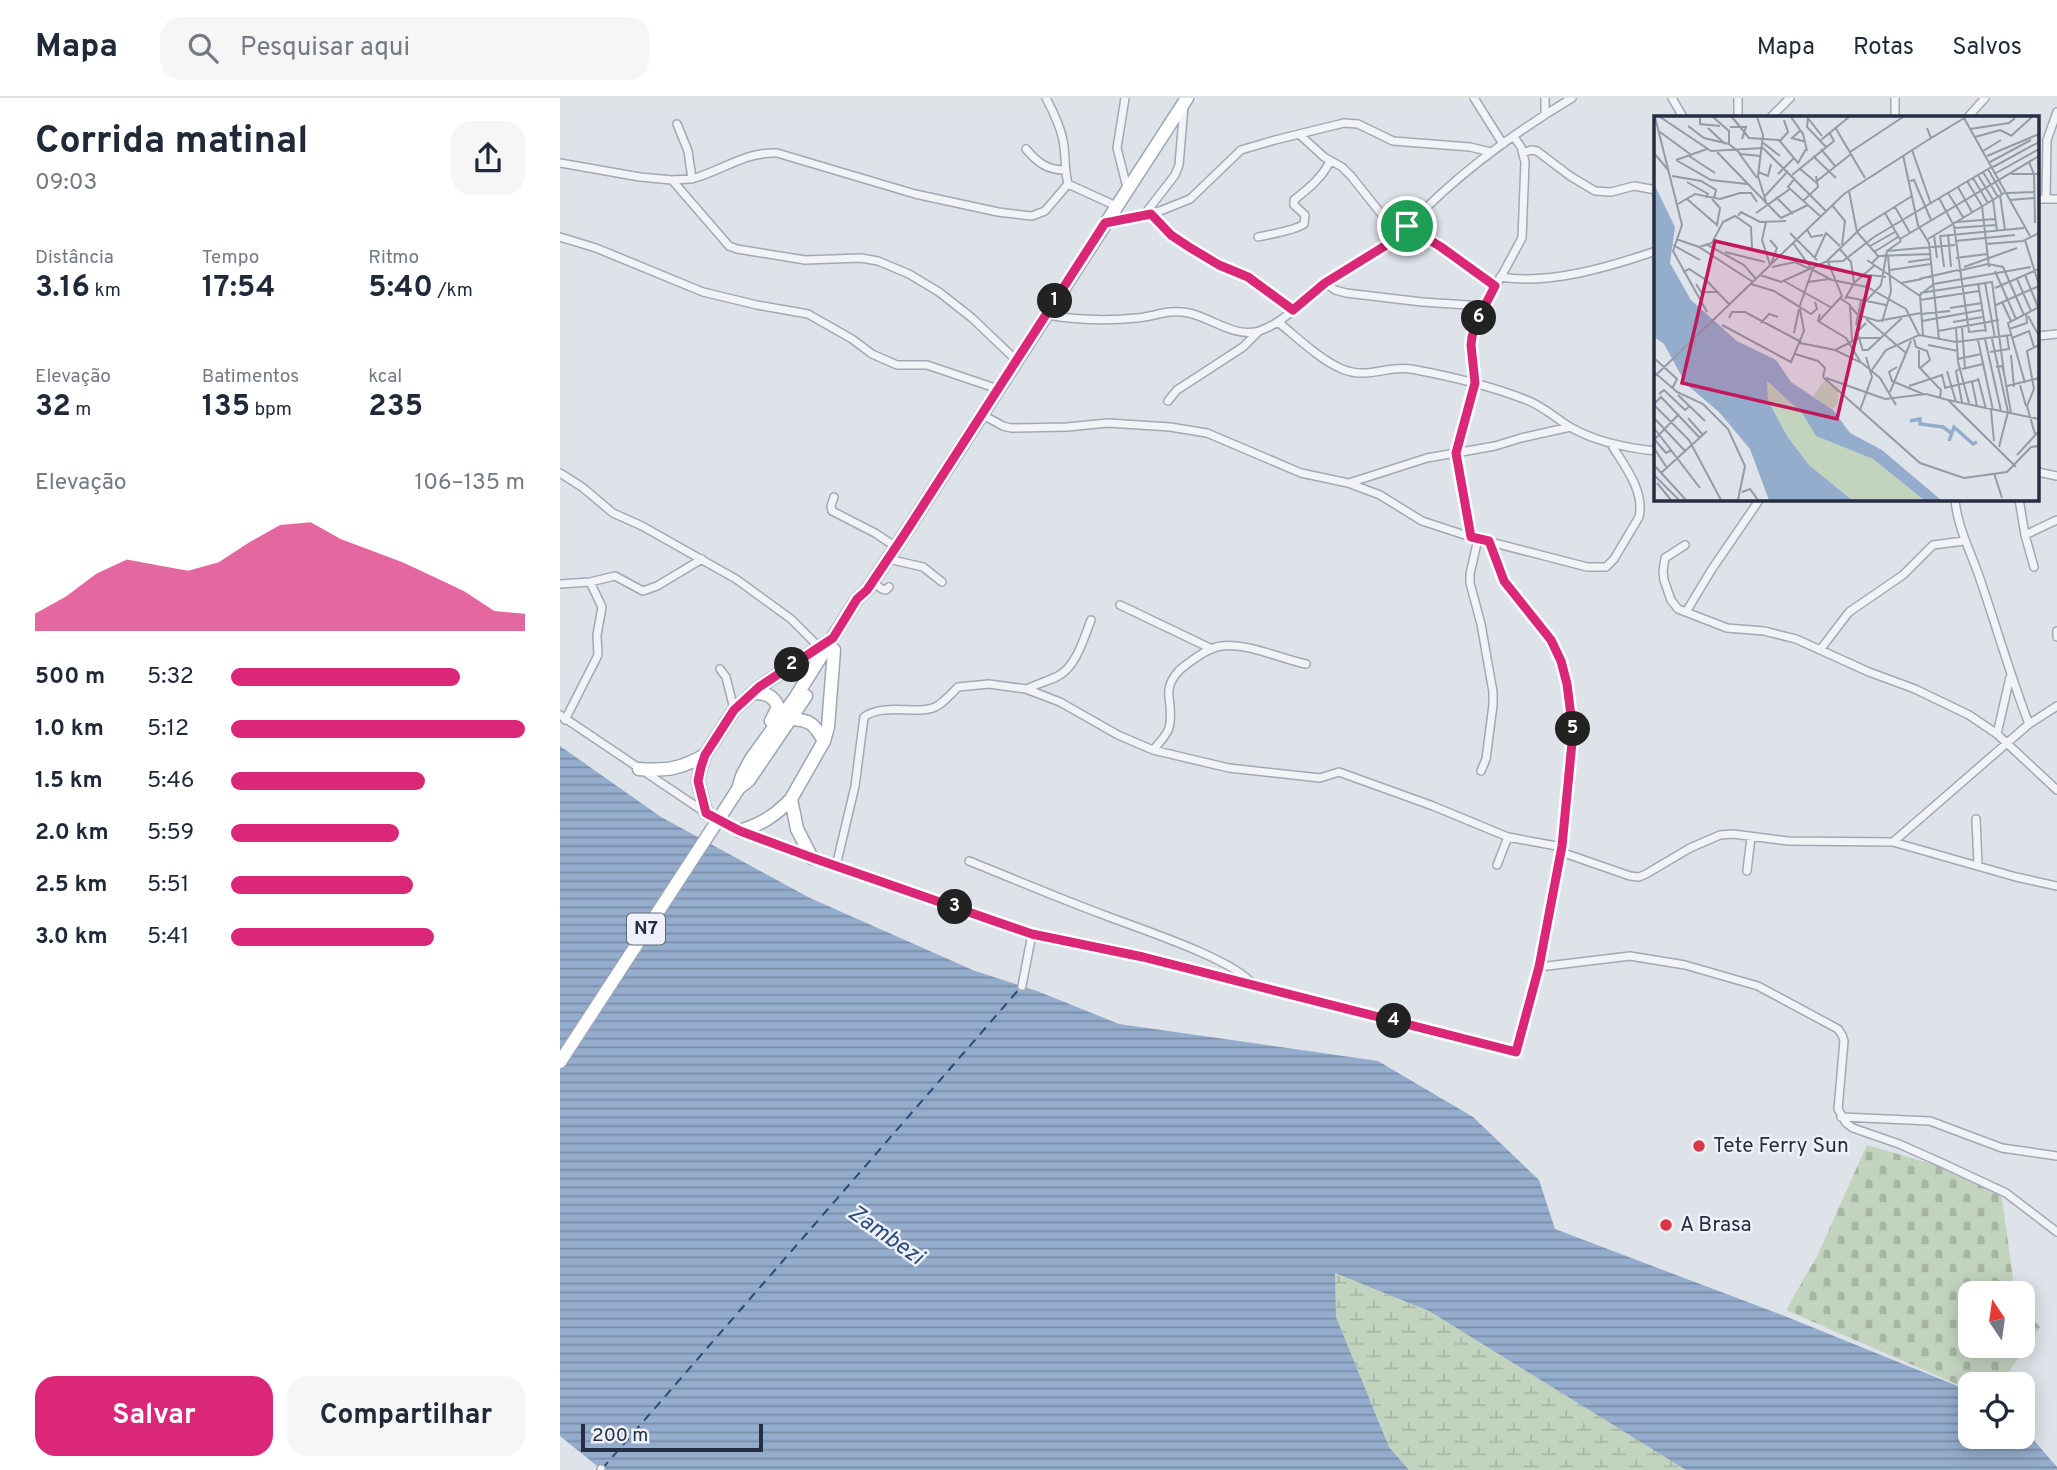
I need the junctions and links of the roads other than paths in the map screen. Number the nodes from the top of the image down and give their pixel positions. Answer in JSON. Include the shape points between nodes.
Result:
{"nodes":[{"id":1,"x":1046,"y":98,"type":"edge"},
{"id":2,"x":1125,"y":98,"type":"edge"},
{"id":3,"x":1475,"y":98,"type":"edge"},
{"id":4,"x":1545,"y":98,"type":"edge"},
{"id":5,"x":1572,"y":98,"type":"edge"},
{"id":6,"x":1672,"y":98,"type":"edge"},
{"id":7,"x":1738,"y":98,"type":"edge"},
{"id":8,"x":1790,"y":98,"type":"edge"},
{"id":9,"x":1895,"y":98,"type":"edge"},
{"id":10,"x":1972,"y":98,"type":"edge"},
{"id":11,"x":1984,"y":98,"type":"edge"},
{"id":12,"x":1185,"y":100,"type":"edge"},
{"id":13,"x":2057,"y":112,"type":"edge"},
{"id":14,"x":1545,"y":114,"type":"junction"},
{"id":15,"x":1969,"y":115,"type":"edge"},
{"id":16,"x":1682,"y":116,"type":"edge"},
{"id":17,"x":1738,"y":116,"type":"edge"},
{"id":18,"x":1772,"y":116,"type":"edge"},
{"id":19,"x":1895,"y":116,"type":"edge"},
{"id":20,"x":677,"y":124,"type":"dead end"},
{"id":21,"x":1299,"y":134,"type":"junction"},
{"id":22,"x":1514,"y":137,"type":"junction"},
{"id":23,"x":1503,"y":144,"type":"junction"},
{"id":24,"x":1026,"y":149,"type":"dead end"},
{"id":25,"x":1491,"y":152,"type":"junction"},
{"id":26,"x":1523,"y":153,"type":"junction"},
{"id":27,"x":1330,"y":161,"type":"junction"},
{"id":28,"x":560,"y":163,"type":"edge"},
{"id":29,"x":1064,"y":170,"type":"junction"},
{"id":30,"x":692,"y":179,"type":"junction"},
{"id":31,"x":672,"y":180,"type":"junction"},
{"id":32,"x":1069,"y":184,"type":"junction"},
{"id":33,"x":1127,"y":188,"type":"junction"},
{"id":34,"x":1654,"y":190,"type":"edge"},
{"id":35,"x":2042,"y":199,"type":"edge"},
{"id":36,"x":2057,"y":199,"type":"edge"},
{"id":37,"x":1116,"y":206,"type":"junction"},
{"id":38,"x":1148,"y":214,"type":"junction"},
{"id":39,"x":1105,"y":223,"type":"junction"},
{"id":40,"x":1407,"y":226,"type":"junction"},
{"id":41,"x":1398,"y":235,"type":"junction"},
{"id":42,"x":560,"y":237,"type":"edge"},
{"id":43,"x":1258,"y":237,"type":"dead end"},
{"id":44,"x":1654,"y":252,"type":"edge"},
{"id":45,"x":1500,"y":277,"type":"junction"},
{"id":46,"x":1325,"y":283,"type":"junction"},
{"id":47,"x":1495,"y":286,"type":"junction"},
{"id":48,"x":1484,"y":306,"type":"junction"},
{"id":49,"x":1293,"y":310,"type":"junction"},
{"id":50,"x":1046,"y":315,"type":"junction"},
{"id":51,"x":1278,"y":322,"type":"junction"},
{"id":52,"x":1258,"y":331,"type":"junction"},
{"id":53,"x":2057,"y":334,"type":"edge"},
{"id":54,"x":2039,"y":336,"type":"edge"},
{"id":55,"x":1016,"y":360,"type":"junction"},
{"id":56,"x":1475,"y":383,"type":"junction"},
{"id":57,"x":998,"y":389,"type":"junction"},
{"id":58,"x":1168,"y":401,"type":"dead end"},
{"id":59,"x":981,"y":414,"type":"junction"},
{"id":60,"x":1570,"y":427,"type":"junction"},
{"id":61,"x":1611,"y":444,"type":"junction"},
{"id":62,"x":1654,"y":451,"type":"edge"},
{"id":63,"x":1456,"y":453,"type":"junction"},
{"id":64,"x":2039,"y":472,"type":"edge"},
{"id":65,"x":560,"y":474,"type":"edge"},
{"id":66,"x":2057,"y":477,"type":"edge"},
{"id":67,"x":1348,"y":483,"type":"junction"},
{"id":68,"x":834,"y":497,"type":"dead end"},
{"id":69,"x":1759,"y":500,"type":"edge"},
{"id":70,"x":1955,"y":500,"type":"edge"},
{"id":71,"x":2018,"y":500,"type":"edge"},
{"id":72,"x":2057,"y":520,"type":"edge"},
{"id":73,"x":2025,"y":536,"type":"junction"},
{"id":74,"x":1474,"y":538,"type":"junction"},
{"id":75,"x":1489,"y":541,"type":"junction"},
{"id":76,"x":1964,"y":541,"type":"junction"},
{"id":77,"x":1685,"y":545,"type":"dead end"},
{"id":78,"x":896,"y":547,"type":"junction"},
{"id":79,"x":702,"y":559,"type":"junction"},
{"id":80,"x":888,"y":559,"type":"junction"},
{"id":81,"x":2034,"y":567,"type":"dead end"},
{"id":82,"x":590,"y":582,"type":"junction"},
{"id":83,"x":942,"y":582,"type":"dead end"},
{"id":84,"x":560,"y":584,"type":"edge"},
{"id":85,"x":870,"y":586,"type":"junction"},
{"id":86,"x":889,"y":587,"type":"dead end"},
{"id":87,"x":1121,"y":605,"type":"dead end"},
{"id":88,"x":1686,"y":612,"type":"junction"},
{"id":89,"x":1091,"y":620,"type":"dead end"},
{"id":90,"x":2057,"y":631,"type":"edge"},
{"id":91,"x":2057,"y":637,"type":"edge"},
{"id":92,"x":834,"y":644,"type":"junction"},
{"id":93,"x":819,"y":647,"type":"junction"},
{"id":94,"x":1212,"y":649,"type":"junction"},
{"id":95,"x":1820,"y":650,"type":"junction"},
{"id":96,"x":1306,"y":664,"type":"dead end"},
{"id":97,"x":720,"y":669,"type":"dead end"},
{"id":98,"x":2010,"y":675,"type":"junction"},
{"id":99,"x":1026,"y":689,"type":"junction"},
{"id":100,"x":752,"y":693,"type":"junction"},
{"id":101,"x":2057,"y":706,"type":"edge"},
{"id":102,"x":734,"y":710,"type":"junction"},
{"id":103,"x":563,"y":717,"type":"edge"},
{"id":104,"x":791,"y":719,"type":"junction"},
{"id":105,"x":2029,"y":724,"type":"junction"},
{"id":106,"x":1997,"y":734,"type":"junction"},
{"id":107,"x":824,"y":741,"type":"junction"},
{"id":108,"x":2007,"y":744,"type":"junction"},
{"id":109,"x":1153,"y":750,"type":"junction"},
{"id":110,"x":705,"y":755,"type":"junction"},
{"id":111,"x":751,"y":759,"type":"junction"},
{"id":112,"x":639,"y":769,"type":"junction"},
{"id":113,"x":1481,"y":771,"type":"dead end"},
{"id":114,"x":2057,"y":790,"type":"edge"},
{"id":115,"x":735,"y":793,"type":"junction"},
{"id":116,"x":791,"y":799,"type":"junction"},
{"id":117,"x":706,"y":813,"type":"junction"},
{"id":118,"x":1976,"y":819,"type":"dead end"},
{"id":119,"x":740,"y":831,"type":"junction"},
{"id":120,"x":1508,"y":837,"type":"junction"},
{"id":121,"x":1751,"y":837,"type":"junction"},
{"id":122,"x":1893,"y":842,"type":"junction"},
{"id":123,"x":1562,"y":849,"type":"junction"},
{"id":124,"x":813,"y":858,"type":"junction"},
{"id":125,"x":969,"y":861,"type":"dead end"},
{"id":126,"x":1497,"y":865,"type":"dead end"},
{"id":127,"x":1978,"y":865,"type":"junction"},
{"id":128,"x":836,"y":866,"type":"junction"},
{"id":129,"x":1747,"y":871,"type":"dead end"},
{"id":130,"x":2057,"y":886,"type":"edge"},
{"id":131,"x":1032,"y":934,"type":"junction"},
{"id":132,"x":1539,"y":967,"type":"junction"},
{"id":133,"x":1022,"y":986,"type":"dead end"},
{"id":134,"x":1253,"y":986,"type":"junction"},
{"id":135,"x":560,"y":1062,"type":"edge"},
{"id":136,"x":1841,"y":1117,"type":"junction"},
{"id":137,"x":2057,"y":1156,"type":"edge"},
{"id":138,"x":2057,"y":1232,"type":"edge"}],
"edges":[{"from":1,"to":29,"type":"street","via":[[1063,139]]},
{"from":2,"to":33,"type":"street","via":[[1117,148]]},
{"from":3,"to":23,"type":"street"},
{"from":4,"to":14,"type":"street"},
{"from":5,"to":14,"type":"street"},
{"from":6,"to":16,"type":"street"},
{"from":7,"to":17,"type":"street"},
{"from":8,"to":18,"type":"street"},
{"from":9,"to":19,"type":"street"},
{"from":10,"to":15,"type":"street"},
{"from":11,"to":15,"type":"street"},
{"from":12,"to":33,"type":"main road","number":"N7"},
{"from":12,"to":38,"type":"street","via":[[1180,165]]},
{"from":13,"to":35,"type":"street","via":[[2047,138]]},
{"from":14,"to":22,"type":"street"},
{"from":20,"to":30,"type":"street","via":[[685,140]]},
{"from":21,"to":25,"type":"street","via":[[1351,122],[1393,141]]},
{"from":21,"to":27,"type":"street"},
{"from":21,"to":38,"type":"street","via":[[1241,150],[1190,199]]},
{"from":22,"to":23,"type":"street"},
{"from":22,"to":26,"type":"street"},
{"from":23,"to":25,"type":"street"},
{"from":24,"to":29,"type":"street","via":[[1039,163]]},
{"from":25,"to":40,"type":"street"},
{"from":26,"to":34,"type":"street","via":[[1537,151],[1595,191],[1634,186]]},
{"from":26,"to":45,"type":"street","via":[[1522,238]]},
{"from":27,"to":41,"type":"street","via":[[1351,176]]},
{"from":27,"to":43,"type":"street","via":[[1318,180],[1294,200],[1305,215],[1304,224]]},
{"from":28,"to":31,"type":"street"},
{"from":29,"to":32,"type":"street"},
{"from":30,"to":31,"type":"street"},
{"from":30,"to":32,"type":"street","via":[[748,156],[777,153],[915,194],[1032,216],[1045,211]]},
{"from":31,"to":55,"type":"street","via":[[729,246],[805,260],[878,261],[939,292]]},
{"from":32,"to":37,"type":"street"},
{"from":33,"to":37,"type":"main road","number":"N7"},
{"from":35,"to":36,"type":"street"},
{"from":37,"to":39,"type":"main road","number":"N7"},
{"from":38,"to":39,"type":"street"},
{"from":38,"to":49,"type":"street","via":[[1189,247],[1248,277]]},
{"from":39,"to":50,"type":"main road","number":"N7"},
{"from":40,"to":41,"type":"street"},
{"from":40,"to":47,"type":"street"},
{"from":41,"to":46,"type":"street"},
{"from":42,"to":57,"type":"street","via":[[704,292],[808,314],[897,365],[927,365]]},
{"from":44,"to":45,"type":"street","via":[[1574,274],[1517,280]]},
{"from":45,"to":47,"type":"street"},
{"from":46,"to":48,"type":"street","via":[[1346,293]]},
{"from":46,"to":49,"type":"street"},
{"from":47,"to":48,"type":"street"},
{"from":48,"to":56,"type":"street","via":[[1471,345]]},
{"from":49,"to":51,"type":"street"},
{"from":50,"to":52,"type":"street","via":[[1115,320],[1159,312],[1191,313],[1240,333]]},
{"from":50,"to":55,"type":"main road","number":"N7"},
{"from":51,"to":52,"type":"street"},
{"from":51,"to":56,"type":"street","via":[[1349,372],[1401,368]]},
{"from":52,"to":58,"type":"street"},
{"from":53,"to":54,"type":"street"},
{"from":55,"to":57,"type":"main road","number":"N7"},
{"from":56,"to":60,"type":"street","via":[[1525,399]]},
{"from":56,"to":63,"type":"street"},
{"from":57,"to":59,"type":"main road","number":"N7"},
{"from":59,"to":67,"type":"street","via":[[1011,428],[1108,423],[1207,433],[1301,473]]},
{"from":59,"to":78,"type":"main road","number":"N7"},
{"from":60,"to":61,"type":"street"},
{"from":60,"to":63,"type":"street"},
{"from":61,"to":62,"type":"street"},
{"from":61,"to":75,"type":"street","via":[[1630,475],[1641,509],[1609,566],[1587,567]]},
{"from":63,"to":67,"type":"street","via":[[1427,457]]},
{"from":63,"to":74,"type":"street"},
{"from":64,"to":66,"type":"street"},
{"from":65,"to":79,"type":"street","via":[[613,513]]},
{"from":67,"to":74,"type":"street","via":[[1380,495],[1422,522]]},
{"from":68,"to":78,"type":"street","via":[[832,511]]},
{"from":69,"to":88,"type":"street"},
{"from":70,"to":76,"type":"street"},
{"from":71,"to":73,"type":"street"},
{"from":72,"to":73,"type":"street"},
{"from":73,"to":81,"type":"street"},
{"from":74,"to":75,"type":"street"},
{"from":74,"to":113,"type":"street","via":[[1470,583],[1493,692]]},
{"from":75,"to":123,"type":"street","via":[[1504,581],[1551,640],[1567,684],[1573,732]]},
{"from":76,"to":95,"type":"street","via":[[1933,545],[1903,575],[1856,606]]},
{"from":76,"to":98,"type":"street"},
{"from":77,"to":88,"type":"street","via":[[1665,558],[1663,571],[1671,600]]},
{"from":78,"to":80,"type":"main road","number":"N7"},
{"from":79,"to":82,"type":"street","via":[[643,591],[615,576]]},
{"from":79,"to":93,"type":"street","via":[[760,595]]},
{"from":80,"to":83,"type":"street","via":[[923,567]]},
{"from":80,"to":85,"type":"main road","number":"N7"},
{"from":82,"to":84,"type":"street"},
{"from":82,"to":103,"type":"street","via":[[602,607],[598,655]]},
{"from":85,"to":86,"type":"street"},
{"from":85,"to":92,"type":"main road","number":"N7"},
{"from":87,"to":94,"type":"street"},
{"from":88,"to":95,"type":"street","via":[[1727,628],[1780,634]]},
{"from":89,"to":99,"type":"street","via":[[1081,648],[1065,671]]},
{"from":90,"to":91,"type":"street"},
{"from":92,"to":93,"type":"main road"},
{"from":92,"to":104,"type":"main road","number":"N7"},
{"from":92,"to":107,"type":"main road"},
{"from":92,"to":111,"type":"main road","number":"N7"},
{"from":93,"to":100,"type":"main road"},
{"from":94,"to":96,"type":"street","via":[[1223,645]]},
{"from":94,"to":109,"type":"street","via":[[1173,678],[1169,732]]},
{"from":95,"to":106,"type":"street","via":[[1915,689]]},
{"from":97,"to":102,"type":"street"},
{"from":98,"to":105,"type":"street"},
{"from":98,"to":106,"type":"street"},
{"from":99,"to":109,"type":"street"},
{"from":99,"to":128,"type":"street","via":[[989,684],[958,687],[933,708],[877,711],[864,717],[855,786]]},
{"from":100,"to":102,"type":"main road"},
{"from":100,"to":111,"type":"main road","via":[[769,695],[778,707],[756,739]]},
{"from":101,"to":105,"type":"street"},
{"from":102,"to":110,"type":"main road"},
{"from":103,"to":112,"type":"street"},
{"from":104,"to":107,"type":"main road","via":[[811,722]]},
{"from":104,"to":115,"type":"main road","number":"N7"},
{"from":105,"to":108,"type":"street"},
{"from":106,"to":108,"type":"street"},
{"from":107,"to":116,"type":"main road"},
{"from":108,"to":114,"type":"street"},
{"from":108,"to":122,"type":"street"},
{"from":109,"to":120,"type":"street","via":[[1229,768],[1320,778],[1339,772]]},
{"from":110,"to":112,"type":"main road","via":[[683,767]]},
{"from":110,"to":117,"type":"main road","via":[[698,781]]},
{"from":111,"to":115,"type":"main road","number":"N7"},
{"from":112,"to":117,"type":"street"},
{"from":115,"to":135,"type":"main road","number":"N7","bridge":true},
{"from":116,"to":119,"type":"main road","via":[[776,815]]},
{"from":116,"to":124,"type":"main road","via":[[797,829]]},
{"from":117,"to":119,"type":"street"},
{"from":118,"to":127,"type":"street"},
{"from":119,"to":124,"type":"street"},
{"from":120,"to":123,"type":"street"},
{"from":120,"to":126,"type":"street"},
{"from":121,"to":122,"type":"street"},
{"from":121,"to":123,"type":"street","via":[[1720,835],[1639,877],[1596,866]]},
{"from":121,"to":129,"type":"street"},
{"from":122,"to":127,"type":"street"},
{"from":123,"to":132,"type":"street"},
{"from":124,"to":128,"type":"street"},
{"from":125,"to":134,"type":"street","via":[[1176,942],[1244,974]]},
{"from":127,"to":130,"type":"street"},
{"from":128,"to":131,"type":"street"},
{"from":131,"to":133,"type":"street"},
{"from":131,"to":134,"type":"street"},
{"from":132,"to":134,"type":"street","via":[[1516,1052]]},
{"from":132,"to":136,"type":"street","via":[[1642,956],[1758,986],[1842,1035]]},
{"from":136,"to":137,"type":"street","via":[[1930,1121],[2002,1148]]},
{"from":136,"to":138,"type":"street","via":[[1853,1128],[2006,1193]]}]}
